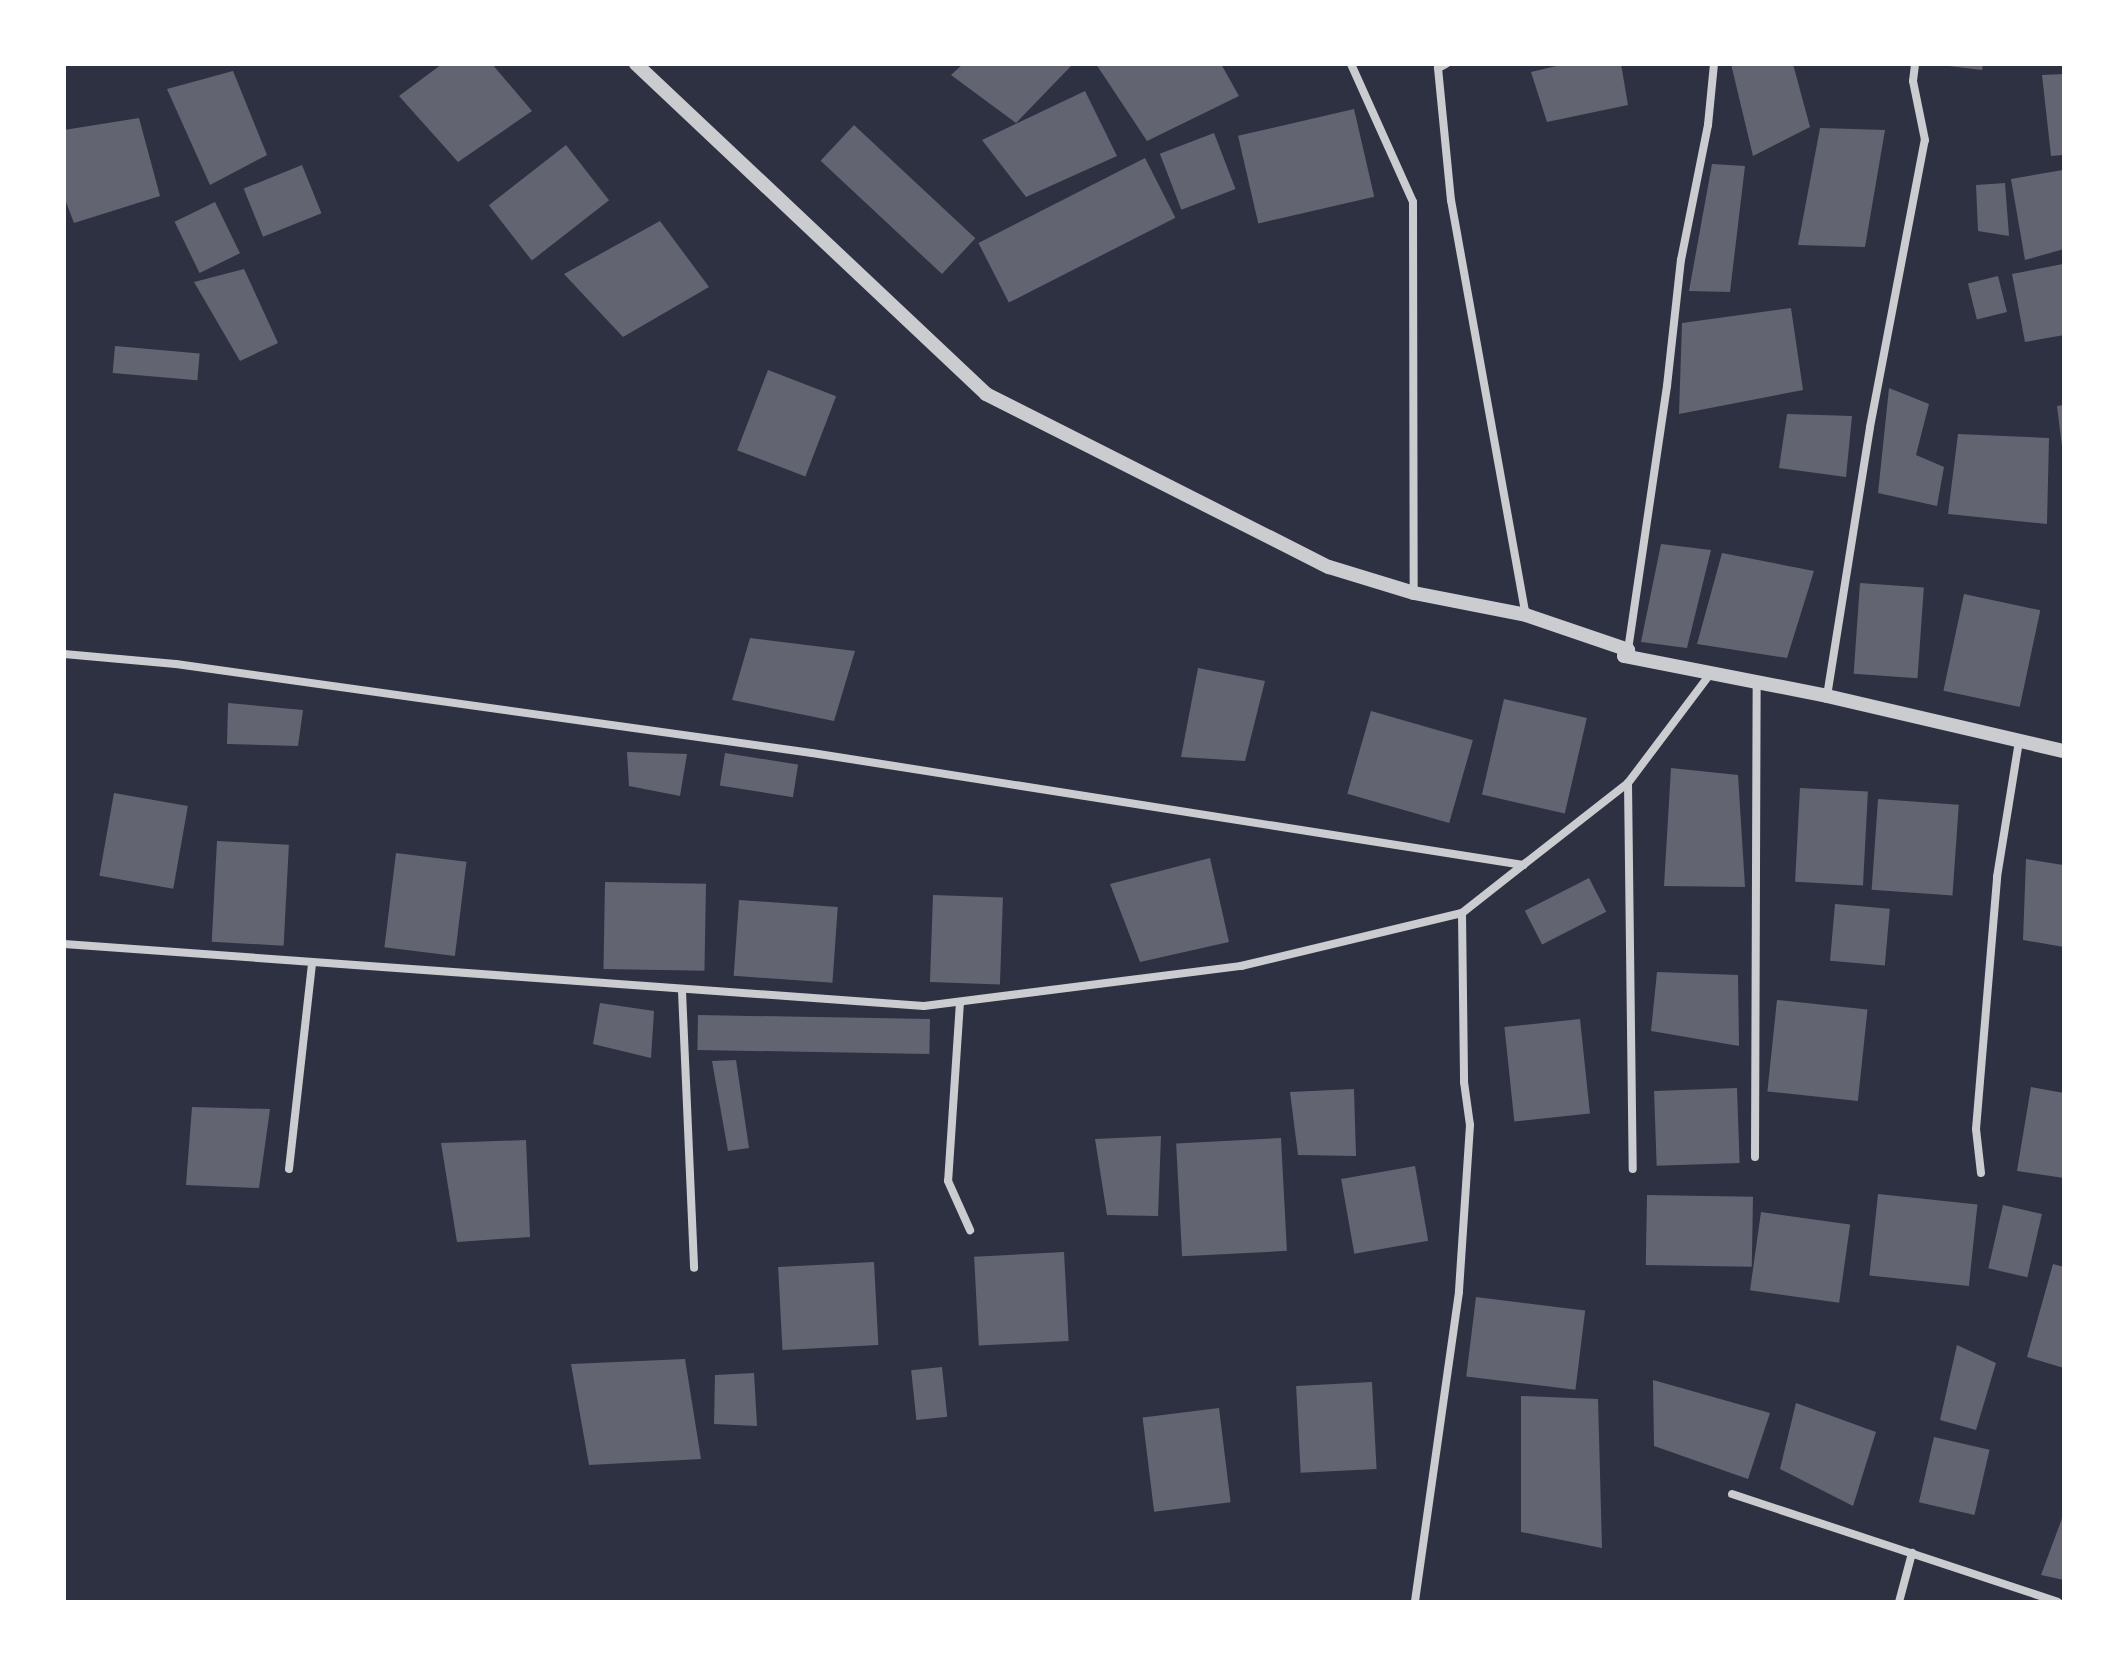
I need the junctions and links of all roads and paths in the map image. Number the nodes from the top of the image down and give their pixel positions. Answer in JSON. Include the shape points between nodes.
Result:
{"nodes":[{"id":1,"x":636,"y":64,"type":"edge"},
{"id":2,"x":1351,"y":64,"type":"edge"},
{"id":3,"x":1446,"y":64,"type":"edge"},
{"id":4,"x":1714,"y":64,"type":"edge"},
{"id":5,"x":1915,"y":64,"type":"edge"},
{"id":6,"x":1414,"y":593,"type":"junction"},
{"id":7,"x":1526,"y":615,"type":"junction"},
{"id":8,"x":1628,"y":650,"type":"junction"},
{"id":9,"x":64,"y":654,"type":"edge"},
{"id":10,"x":1710,"y":674,"type":"junction"},
{"id":11,"x":1757,"y":684,"type":"junction"},
{"id":12,"x":1827,"y":696,"type":"junction"},
{"id":13,"x":2019,"y":741,"type":"junction"},
{"id":14,"x":2064,"y":751,"type":"edge"},
{"id":15,"x":1628,"y":783,"type":"junction"},
{"id":16,"x":1523,"y":865,"type":"junction"},
{"id":17,"x":1462,"y":913,"type":"junction"},
{"id":18,"x":64,"y":944,"type":"edge"},
{"id":19,"x":312,"y":963,"type":"junction"},
{"id":20,"x":682,"y":991,"type":"junction"},
{"id":21,"x":960,"y":1002,"type":"junction"},
{"id":22,"x":1755,"y":1157,"type":"dead end"},
{"id":23,"x":289,"y":1169,"type":"dead end"},
{"id":24,"x":1633,"y":1169,"type":"dead end"},
{"id":25,"x":1981,"y":1173,"type":"dead end"},
{"id":26,"x":970,"y":1230,"type":"dead end"},
{"id":27,"x":694,"y":1268,"type":"dead end"},
{"id":28,"x":1732,"y":1494,"type":"dead end"},
{"id":29,"x":1912,"y":1553,"type":"junction"},
{"id":30,"x":1415,"y":1602,"type":"edge"},
{"id":31,"x":1899,"y":1602,"type":"edge"},
{"id":32,"x":2058,"y":1602,"type":"edge"}],
"edges":[{"from":1,"to":6,"type":"street","via":[[986,394],[1329,567]]},
{"from":2,"to":6,"type":"street","via":[[1413,202]]},
{"from":3,"to":7,"type":"street","via":[[1438,68],[1451,200]]},
{"from":4,"to":8,"type":"street","via":[[1708,125],[1681,260]]},
{"from":5,"to":12,"type":"street","via":[[1913,81],[1925,140],[1870,427]]},
{"from":6,"to":7,"type":"street"},
{"from":7,"to":8,"type":"street"},
{"from":8,"to":10,"type":"street","via":[[1624,656]]},
{"from":9,"to":16,"type":"street","via":[[176,664],[812,753]]},
{"from":10,"to":11,"type":"street"},
{"from":10,"to":15,"type":"street"},
{"from":11,"to":12,"type":"street"},
{"from":11,"to":22,"type":"street"},
{"from":12,"to":13,"type":"street"},
{"from":13,"to":14,"type":"street"},
{"from":13,"to":25,"type":"street","via":[[1995,893],[1976,1129]]},
{"from":15,"to":16,"type":"street"},
{"from":15,"to":24,"type":"street"},
{"from":16,"to":17,"type":"street"},
{"from":17,"to":21,"type":"street","via":[[1241,966]]},
{"from":17,"to":30,"type":"street","via":[[1464,1082],[1470,1125],[1459,1292]]},
{"from":18,"to":19,"type":"street"},
{"from":19,"to":20,"type":"street"},
{"from":19,"to":23,"type":"street"},
{"from":20,"to":21,"type":"street","via":[[924,1006]]},
{"from":20,"to":27,"type":"street"},
{"from":21,"to":26,"type":"street","via":[[948,1181]]},
{"from":28,"to":29,"type":"street"},
{"from":29,"to":31,"type":"street"},
{"from":29,"to":32,"type":"street"}]}
